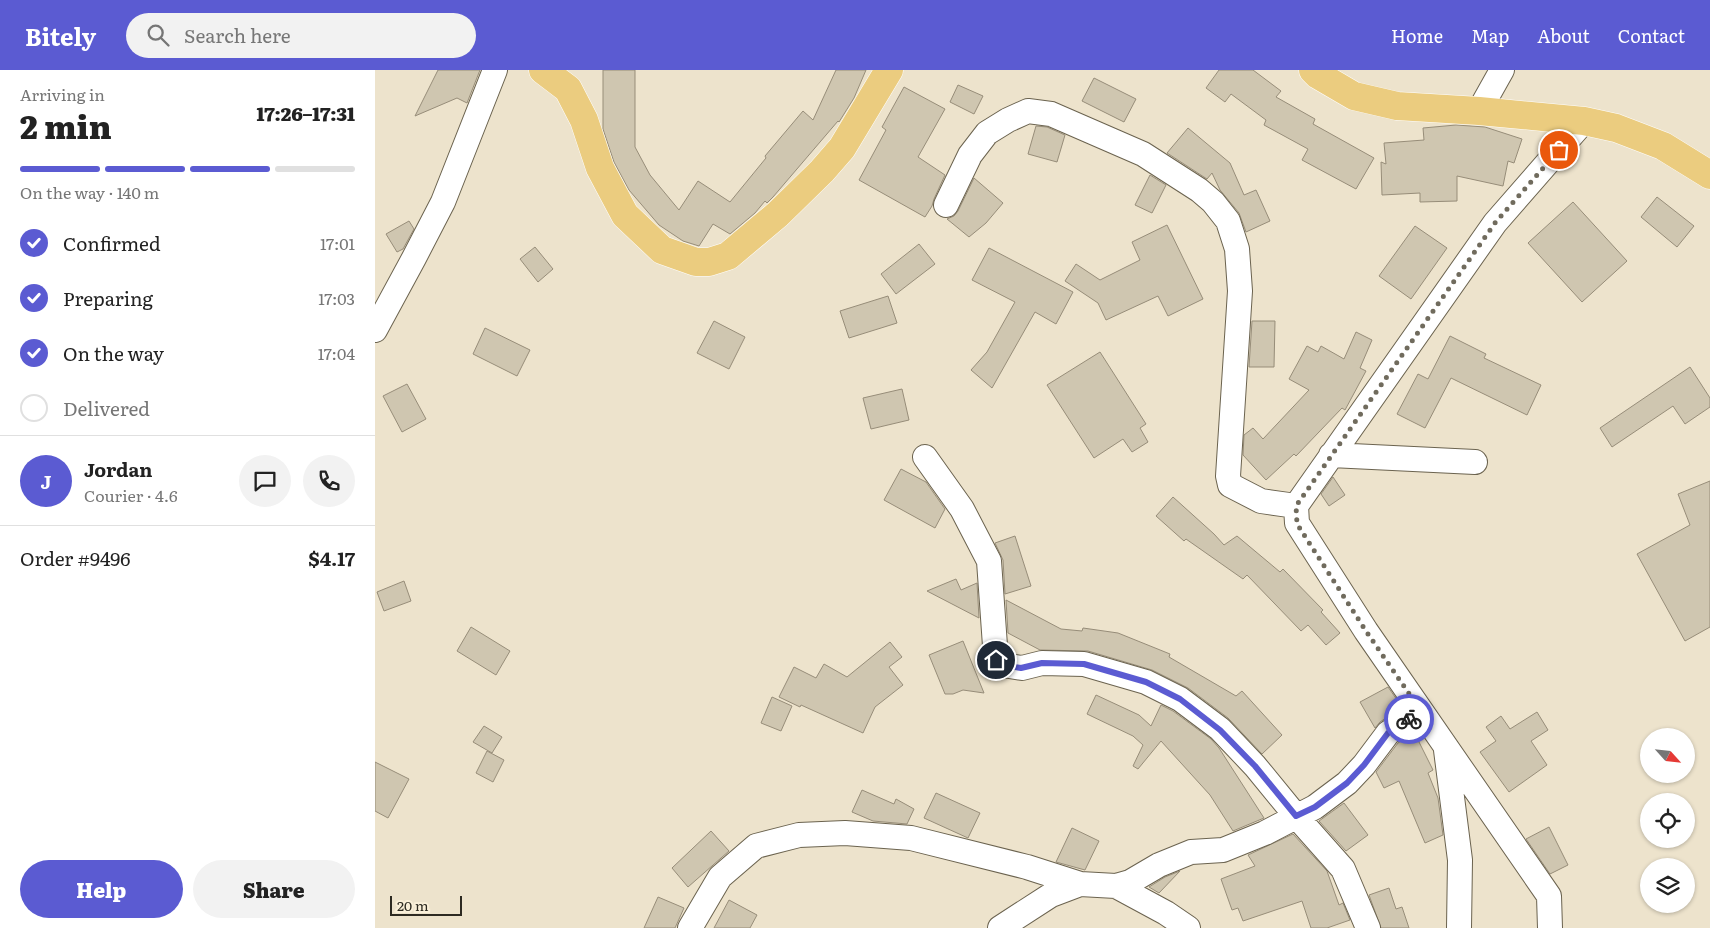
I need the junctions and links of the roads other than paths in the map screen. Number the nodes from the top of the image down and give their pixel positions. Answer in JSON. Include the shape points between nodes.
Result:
{"nodes":[{"id":1,"x":495,"y":70,"type":"edge"},
{"id":2,"x":543,"y":70,"type":"edge"},
{"id":3,"x":889,"y":70,"type":"edge"},
{"id":4,"x":1313,"y":70,"type":"edge"},
{"id":5,"x":1502,"y":70,"type":"edge"},
{"id":6,"x":1479,"y":111,"type":"junction"},
{"id":7,"x":1584,"y":122,"type":"junction"},
{"id":8,"x":1710,"y":175,"type":"edge"},
{"id":9,"x":946,"y":205,"type":"dead end"},
{"id":10,"x":375,"y":330,"type":"edge"},
{"id":11,"x":1331,"y":455,"type":"junction"},
{"id":12,"x":925,"y":457,"type":"dead end"},
{"id":13,"x":1475,"y":462,"type":"dead end"},
{"id":14,"x":1296,"y":506,"type":"junction"},
{"id":15,"x":1421,"y":711,"type":"junction"},
{"id":16,"x":1445,"y":746,"type":"junction"},
{"id":17,"x":1296,"y":816,"type":"junction"},
{"id":18,"x":1080,"y":884,"type":"junction"},
{"id":19,"x":1116,"y":886,"type":"junction"},
{"id":20,"x":690,"y":928,"type":"edge"},
{"id":21,"x":1000,"y":928,"type":"edge"},
{"id":22,"x":1188,"y":928,"type":"edge"},
{"id":23,"x":1368,"y":928,"type":"edge"},
{"id":24,"x":1459,"y":928,"type":"edge"},
{"id":25,"x":1550,"y":928,"type":"edge"}],
"edges":[{"from":1,"to":10,"type":"street","via":[[443,202]]},
{"from":2,"to":3,"type":"highway","via":[[568,88],[584,120],[600,168],[625,215],[662,250],[695,262],[709,262],[728,256],[822,171],[842,148]]},
{"from":4,"to":6,"type":"highway","via":[[1354,96],[1397,106]]},
{"from":5,"to":6,"type":"street"},
{"from":6,"to":7,"type":"highway"},
{"from":7,"to":8,"type":"highway","via":[[1616,128],[1663,146]]},
{"from":7,"to":11,"type":"street","via":[[1495,223]]},
{"from":9,"to":14,"type":"street","via":[[970,155],[987,133],[1028,111],[1051,114],[1143,154],[1213,202],[1228,221],[1237,249],[1240,291],[1230,484],[1261,501]]},
{"from":11,"to":13,"type":"street"},
{"from":11,"to":14,"type":"street"},
{"from":12,"to":17,"type":"street","via":[[962,509],[989,562],[996,660],[1021,668],[1042,663],[1084,664],[1146,682],[1180,699],[1220,730]]},
{"from":14,"to":15,"type":"street","via":[[1297,524]]},
{"from":15,"to":16,"type":"street"},
{"from":15,"to":17,"type":"street","via":[[1388,733],[1347,783],[1315,807]]},
{"from":16,"to":24,"type":"street","via":[[1460,860]]},
{"from":16,"to":25,"type":"street","via":[[1549,896]]},
{"from":17,"to":19,"type":"street","via":[[1265,834],[1223,850],[1191,852],[1159,865],[1131,882]]},
{"from":17,"to":23,"type":"street","via":[[1343,870]]},
{"from":18,"to":19,"type":"street"},
{"from":18,"to":20,"type":"street","via":[[911,838],[845,833],[799,835],[756,846],[720,877]]},
{"from":18,"to":21,"type":"street","via":[[1051,895]]},
{"from":19,"to":22,"type":"street"}]}
